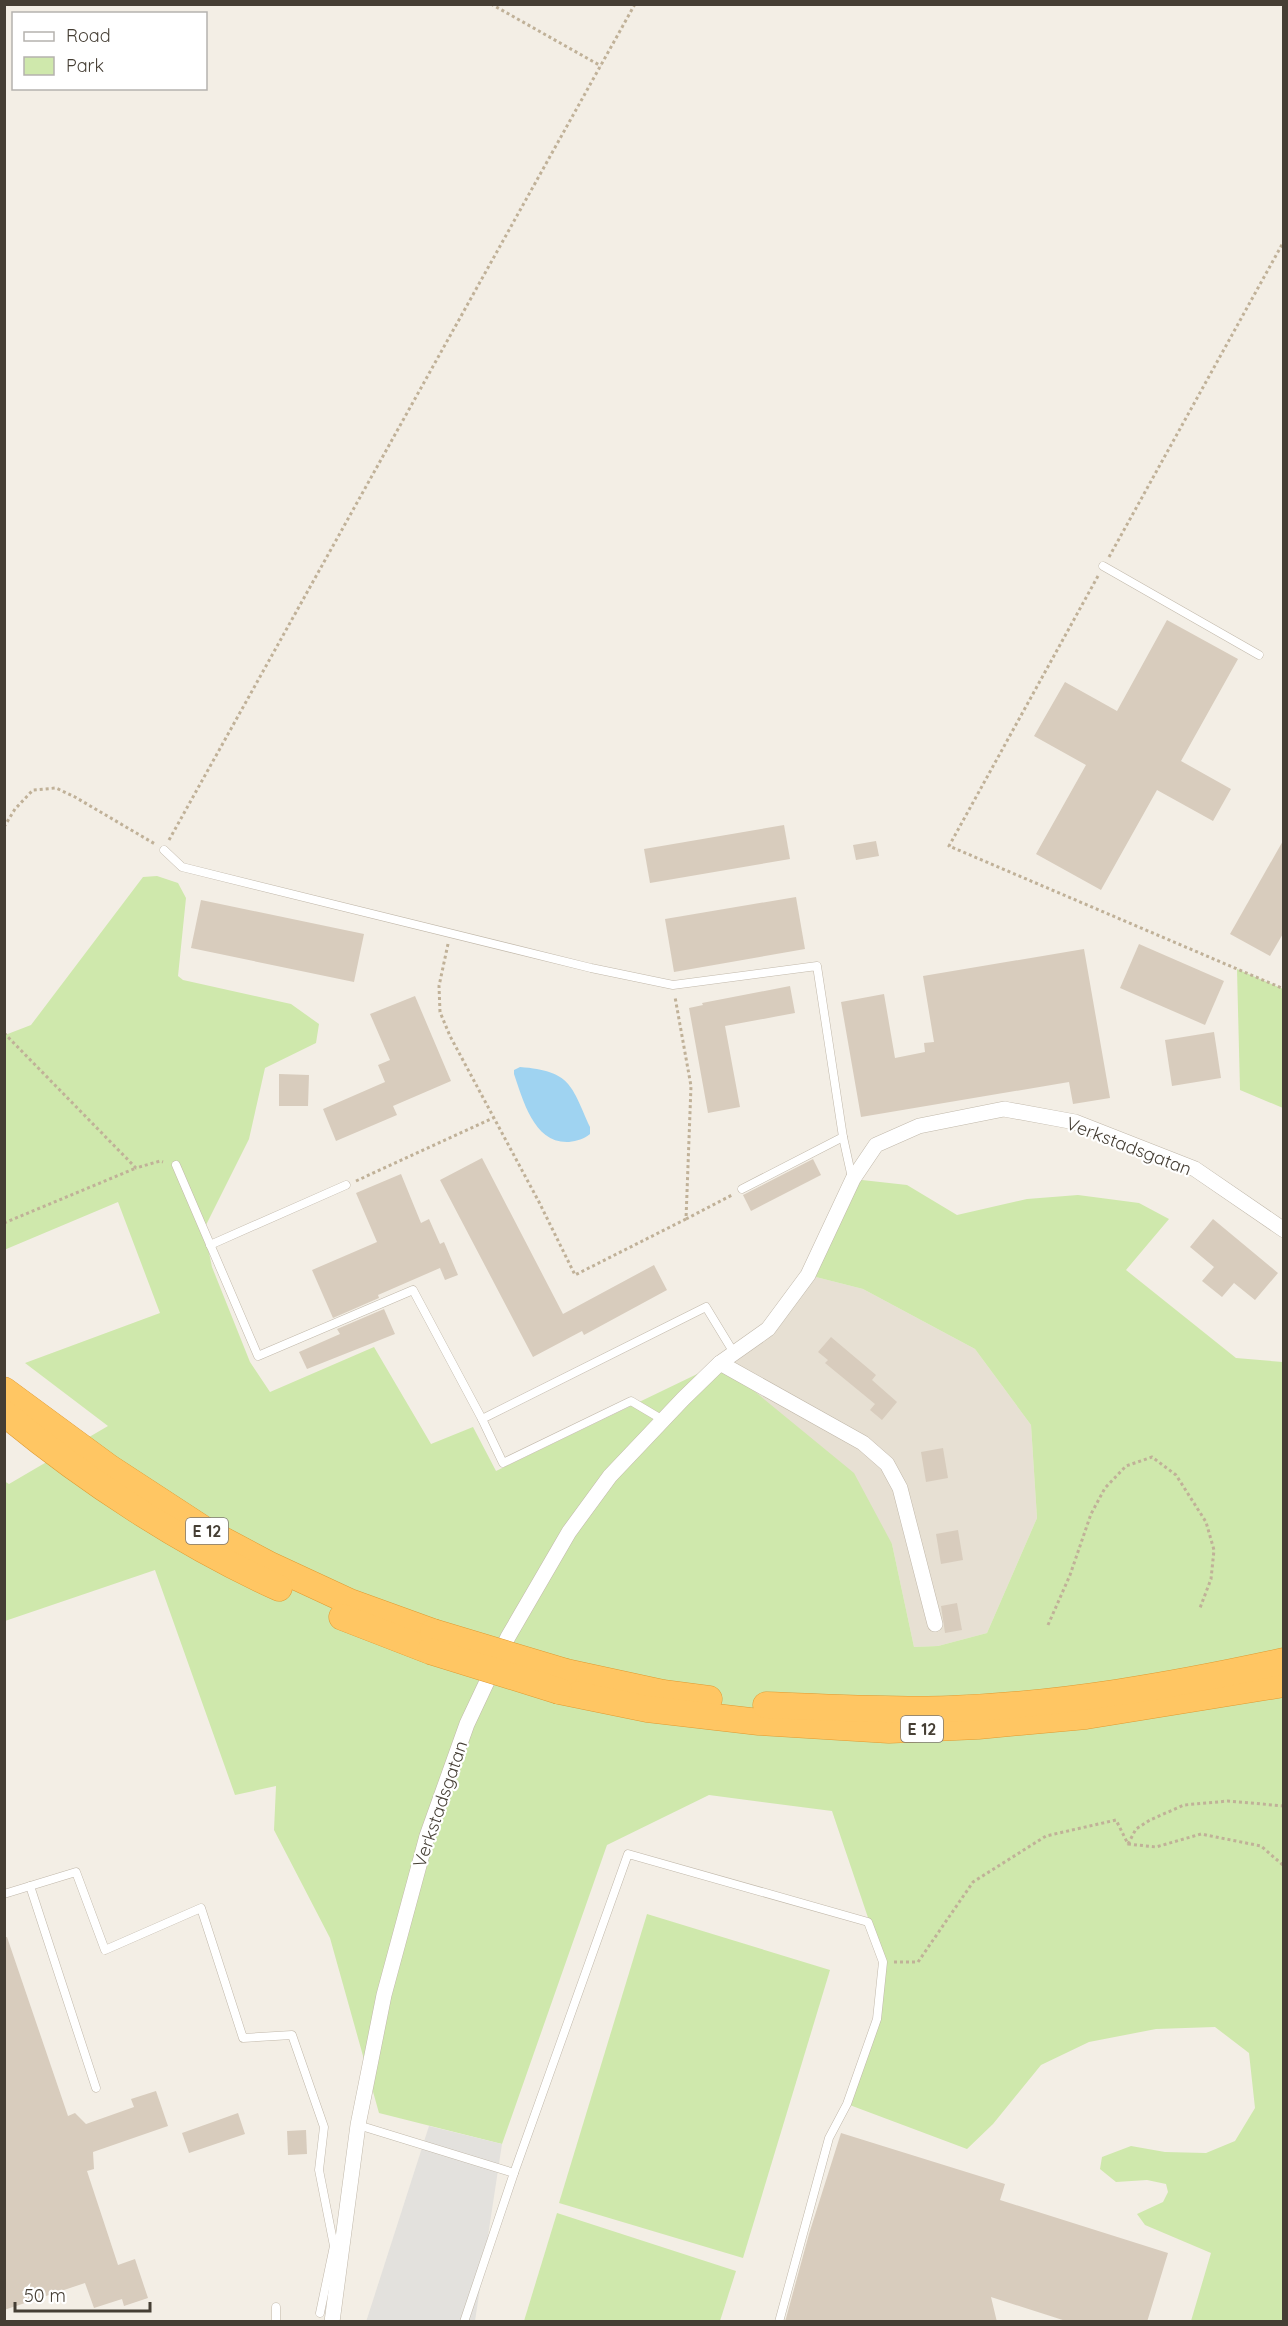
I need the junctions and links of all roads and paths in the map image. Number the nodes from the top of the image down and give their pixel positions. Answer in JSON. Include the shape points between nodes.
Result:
{"nodes":[{"id":1,"x":491,"y":4,"type":"edge"},
{"id":2,"x":635,"y":4,"type":"edge"},
{"id":3,"x":601,"y":66,"type":"junction"},
{"id":4,"x":1284,"y":241,"type":"edge"},
{"id":5,"x":1103,"y":566,"type":"junction"},
{"id":6,"x":1259,"y":655,"type":"dead end"},
{"id":7,"x":4,"y":827,"type":"edge"},
{"id":8,"x":164,"y":850,"type":"junction"},
{"id":9,"x":450,"y":933,"type":"junction"},
{"id":10,"x":674,"y":985,"type":"junction"},
{"id":11,"x":1284,"y":988,"type":"edge"},
{"id":12,"x":4,"y":1033,"type":"edge"},
{"id":13,"x":494,"y":1118,"type":"junction"},
{"id":14,"x":843,"y":1137,"type":"junction"},
{"id":15,"x":176,"y":1165,"type":"joint"},
{"id":16,"x":136,"y":1168,"type":"junction"},
{"id":17,"x":853,"y":1179,"type":"junction"},
{"id":18,"x":346,"y":1185,"type":"joint"},
{"id":19,"x":742,"y":1189,"type":"joint"},
{"id":20,"x":686,"y":1219,"type":"junction"},
{"id":21,"x":4,"y":1222,"type":"edge"},
{"id":22,"x":1284,"y":1230,"type":"edge"},
{"id":23,"x":210,"y":1245,"type":"junction"},
{"id":24,"x":734,"y":1353,"type":"junction"},
{"id":25,"x":720,"y":1363,"type":"junction"},
{"id":26,"x":4,"y":1390,"type":"edge"},
{"id":27,"x":4,"y":1413,"type":"edge"},
{"id":28,"x":482,"y":1419,"type":"junction"},
{"id":29,"x":663,"y":1420,"type":"junction"},
{"id":30,"x":1200,"y":1608,"type":"dead end"},
{"id":31,"x":935,"y":1624,"type":"dead end"},
{"id":32,"x":1048,"y":1625,"type":"dead end"},
{"id":33,"x":432,"y":1641,"type":"junction"},
{"id":34,"x":1284,"y":1661,"type":"edge"},
{"id":35,"x":563,"y":1682,"type":"junction"},
{"id":36,"x":1284,"y":1684,"type":"edge"},
{"id":37,"x":1284,"y":1806,"type":"edge"},
{"id":38,"x":1128,"y":1844,"type":"junction"},
{"id":39,"x":1284,"y":1866,"type":"edge"},
{"id":40,"x":30,"y":1886,"type":"junction"},
{"id":41,"x":4,"y":1894,"type":"edge"},
{"id":42,"x":883,"y":1962,"type":"junction"},
{"id":43,"x":96,"y":2088,"type":"dead end"},
{"id":44,"x":358,"y":2125,"type":"junction"},
{"id":45,"x":514,"y":2173,"type":"junction"},
{"id":46,"x":276,"y":2307,"type":"dead end"},
{"id":47,"x":326,"y":2317,"type":"edge"},
{"id":48,"x":276,"y":2322,"type":"edge"},
{"id":49,"x":464,"y":2322,"type":"edge"},
{"id":50,"x":779,"y":2322,"type":"edge"}],
"edges":[{"from":1,"to":3,"type":"path"},
{"from":2,"to":3,"type":"path"},
{"from":3,"to":8,"type":"path"},
{"from":4,"to":5,"type":"path"},
{"from":5,"to":6,"type":"lane"},
{"from":5,"to":11,"type":"path","via":[[949,846]]},
{"from":7,"to":8,"type":"path","via":[[33,790],[56,788]]},
{"from":8,"to":9,"type":"lane","via":[[182,867]]},
{"from":9,"to":10,"type":"lane"},
{"from":9,"to":13,"type":"path","via":[[439,986],[440,1012]]},
{"from":10,"to":14,"type":"lane","via":[[817,966]]},
{"from":10,"to":20,"type":"path","via":[[691,1086]]},
{"from":12,"to":16,"type":"path"},
{"from":13,"to":18,"type":"path"},
{"from":13,"to":20,"type":"path","via":[[575,1275]]},
{"from":14,"to":17,"type":"lane"},
{"from":14,"to":19,"type":"lane"},
{"from":15,"to":16,"type":"path","via":[[160,1161]]},
{"from":15,"to":23,"type":"lane"},
{"from":16,"to":21,"type":"path"},
{"from":17,"to":22,"type":"street","name":"Verkstadsgatan","via":[[876,1145],[919,1126],[1004,1109],[1075,1122],[1195,1169]]},
{"from":17,"to":24,"type":"street","name":"Verkstadsgatan","via":[[808,1275],[768,1329]]},
{"from":18,"to":23,"type":"lane"},
{"from":19,"to":20,"type":"path"},
{"from":23,"to":28,"type":"lane","via":[[258,1356],[413,1290]]},
{"from":24,"to":25,"type":"street","name":"Verkstadsgatan"},
{"from":24,"to":28,"type":"lane","via":[[706,1307]]},
{"from":25,"to":29,"type":"street","name":"Verkstadsgatan"},
{"from":25,"to":31,"type":"street","via":[[863,1443],[887,1464],[900,1488]]},
{"from":26,"to":33,"type":"highway","number":"E 12","via":[[110,1468],[208,1532]]},
{"from":27,"to":33,"type":"highway","number":"E 12","via":[[103,1487],[238,1568],[350,1620]]},
{"from":28,"to":29,"type":"lane","via":[[503,1463],[631,1401]]},
{"from":29,"to":44,"type":"street","name":"Verkstadsgatan","via":[[610,1476],[569,1532],[508,1637],[467,1724],[423,1847],[384,1995]]},
{"from":30,"to":32,"type":"path","via":[[1211,1579],[1214,1550],[1206,1522],[1176,1475],[1152,1457],[1126,1466],[1105,1488]]},
{"from":33,"to":35,"type":"highway","number":"E 12","bridge":true},
{"from":34,"to":35,"type":"highway","number":"E 12","via":[[1086,1698],[949,1709],[758,1705]]},
{"from":35,"to":36,"type":"highway","number":"E 12","via":[[658,1711],[889,1730],[1086,1716]]},
{"from":37,"to":38,"type":"path","via":[[1228,1801],[1184,1805],[1136,1829]]},
{"from":38,"to":39,"type":"path","via":[[1156,1847],[1201,1834],[1261,1846]]},
{"from":38,"to":42,"type":"path","via":[[1116,1820],[1046,1836],[973,1882],[918,1962]]},
{"from":40,"to":41,"type":"lane"},
{"from":40,"to":43,"type":"lane"},
{"from":40,"to":47,"type":"lane","via":[[76,1872],[105,1950],[201,1908],[243,2038],[292,2035],[324,2127],[320,2169],[334,2246]]},
{"from":42,"to":45,"type":"lane","via":[[868,1922],[628,1854]]},
{"from":42,"to":50,"type":"lane","via":[[877,2019],[847,2104],[829,2138]]},
{"from":44,"to":45,"type":"lane"},
{"from":44,"to":47,"type":"street","name":"Verkstadsgatan"},
{"from":45,"to":49,"type":"lane"},
{"from":46,"to":48,"type":"lane"}]}
